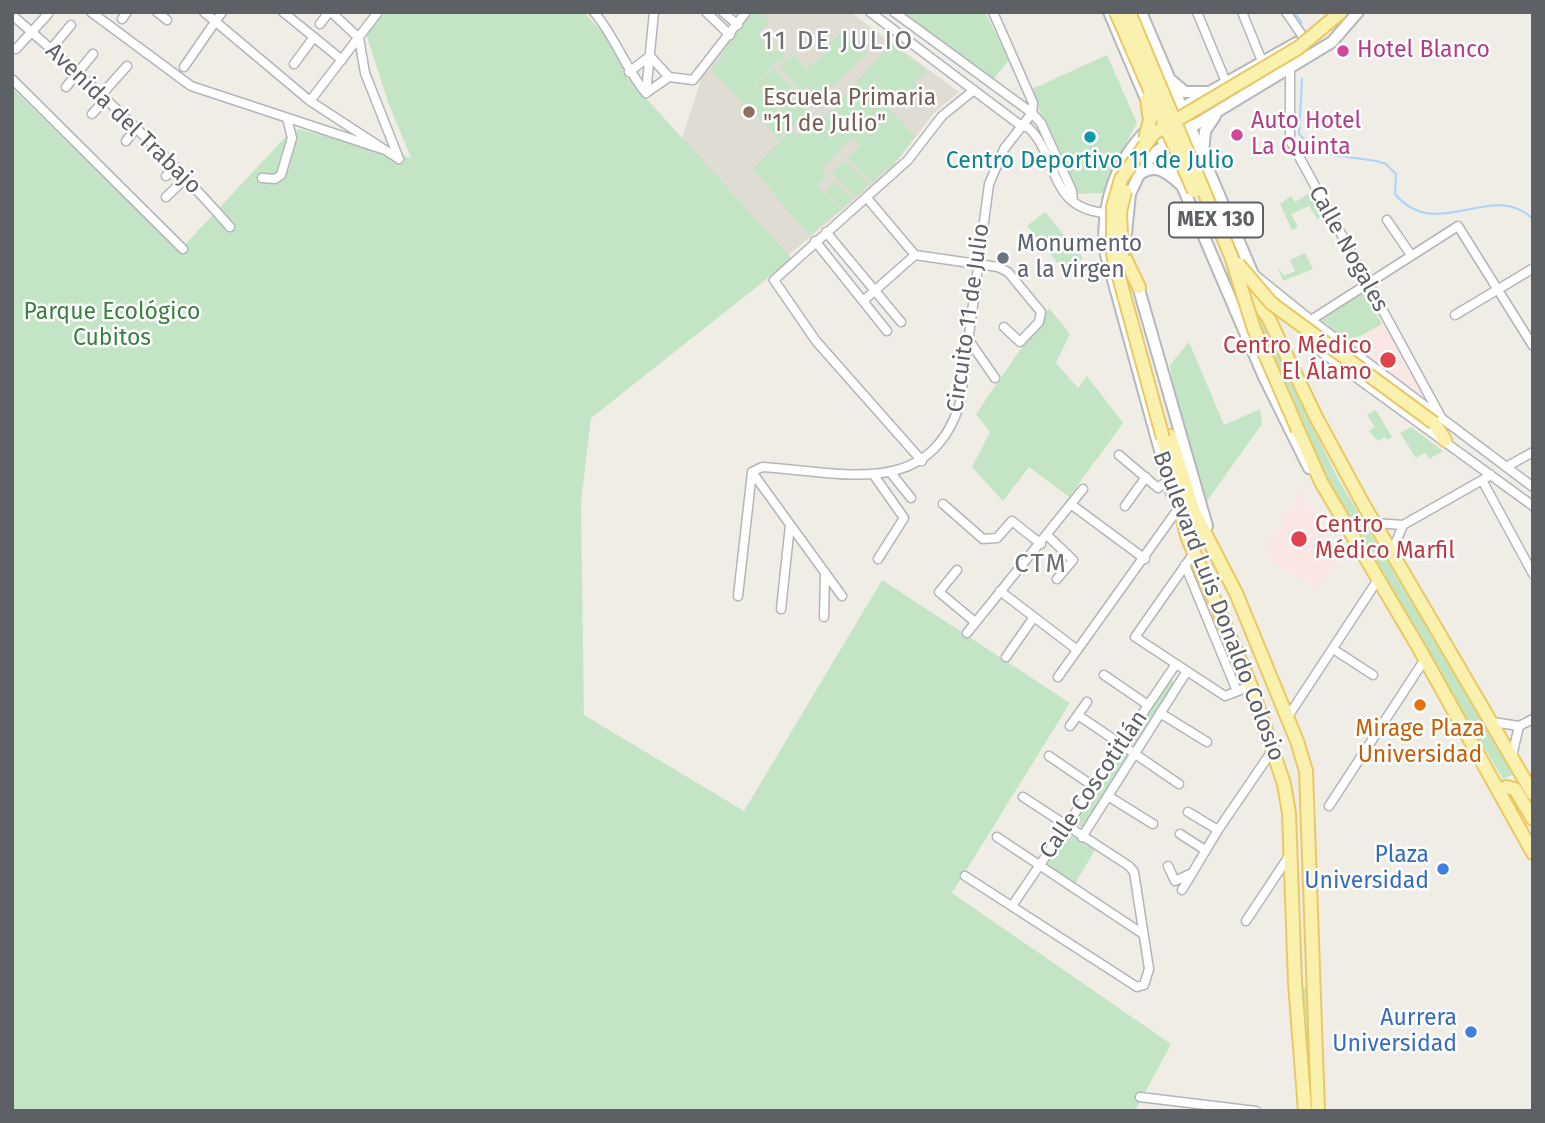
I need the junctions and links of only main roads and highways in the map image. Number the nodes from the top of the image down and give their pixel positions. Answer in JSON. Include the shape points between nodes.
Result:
{"nodes":[{"id":1,"x":1116,"y":12,"type":"edge"},
{"id":2,"x":1129,"y":12,"type":"edge"},
{"id":3,"x":1341,"y":12,"type":"edge"},
{"id":4,"x":1349,"y":12,"type":"edge"},
{"id":5,"x":1126,"y":43,"type":"junction"},
{"id":6,"x":1231,"y":256,"type":"junction"},
{"id":7,"x":1139,"y":287,"type":"road end"},
{"id":8,"x":1166,"y":437,"type":"junction"},
{"id":9,"x":1445,"y":440,"type":"road end"},
{"id":10,"x":1500,"y":790,"type":"junction"},
{"id":11,"x":1533,"y":794,"type":"edge"},
{"id":12,"x":1533,"y":819,"type":"edge"},
{"id":13,"x":1533,"y":853,"type":"edge"},
{"id":14,"x":1292,"y":871,"type":"junction"},
{"id":15,"x":1312,"y":961,"type":"junction"},
{"id":16,"x":1295,"y":983,"type":"junction"},
{"id":17,"x":1315,"y":1076,"type":"junction"},
{"id":18,"x":1305,"y":1111,"type":"edge"},
{"id":19,"x":1318,"y":1111,"type":"edge"}],
"edges":[{"from":1,"to":5,"type":"main road","number":"MEX 130","bridge":true},
{"from":2,"to":6,"type":"main road","number":"MEX 130","bridge":true},
{"from":3,"to":8,"type":"main road","bridge":true,"via":[[1298,48],[1153,134],[1121,178],[1113,207],[1113,255]]},
{"from":4,"to":8,"type":"main road","bridge":true,"via":[[1302,54],[1158,141],[1128,184],[1120,212],[1121,253]]},
{"from":5,"to":7,"type":"main road","bridge":true,"via":[[1149,105],[1150,120],[1117,191],[1117,225]]},
{"from":5,"to":11,"type":"main road","number":"MEX 130","bridge":true,"via":[[1221,251],[1268,317],[1316,417]]},
{"from":6,"to":9,"type":"main road","bridge":true,"via":[[1271,303],[1438,421]]},
{"from":6,"to":10,"type":"main road","number":"MEX 130","bridge":true,"via":[[1254,330],[1321,482]]},
{"from":8,"to":14,"type":"main road","name":"Boulevard Luis Donaldo Colosio","via":[[1178,509],[1275,748],[1289,813]]},
{"from":8,"to":15,"type":"main road","name":"Boulevard Luis Donaldo Colosio","via":[[1306,771]]},
{"from":10,"to":12,"type":"main road","via":[[1516,789]]},
{"from":10,"to":13,"type":"main road","number":"MEX 130"},
{"from":14,"to":15,"type":"main road","via":[[1297,884],[1300,960]]},
{"from":14,"to":16,"type":"main road","name":"Boulevard Luis Donaldo Colosio"},
{"from":15,"to":17,"type":"main road","name":"Boulevard Luis Donaldo Colosio"},
{"from":16,"to":17,"type":"main road","via":[[1303,979],[1308,984]]},
{"from":16,"to":18,"type":"main road","name":"Boulevard Luis Donaldo Colosio"},
{"from":17,"to":19,"type":"main road","name":"Boulevard Luis Donaldo Colosio"}]}
